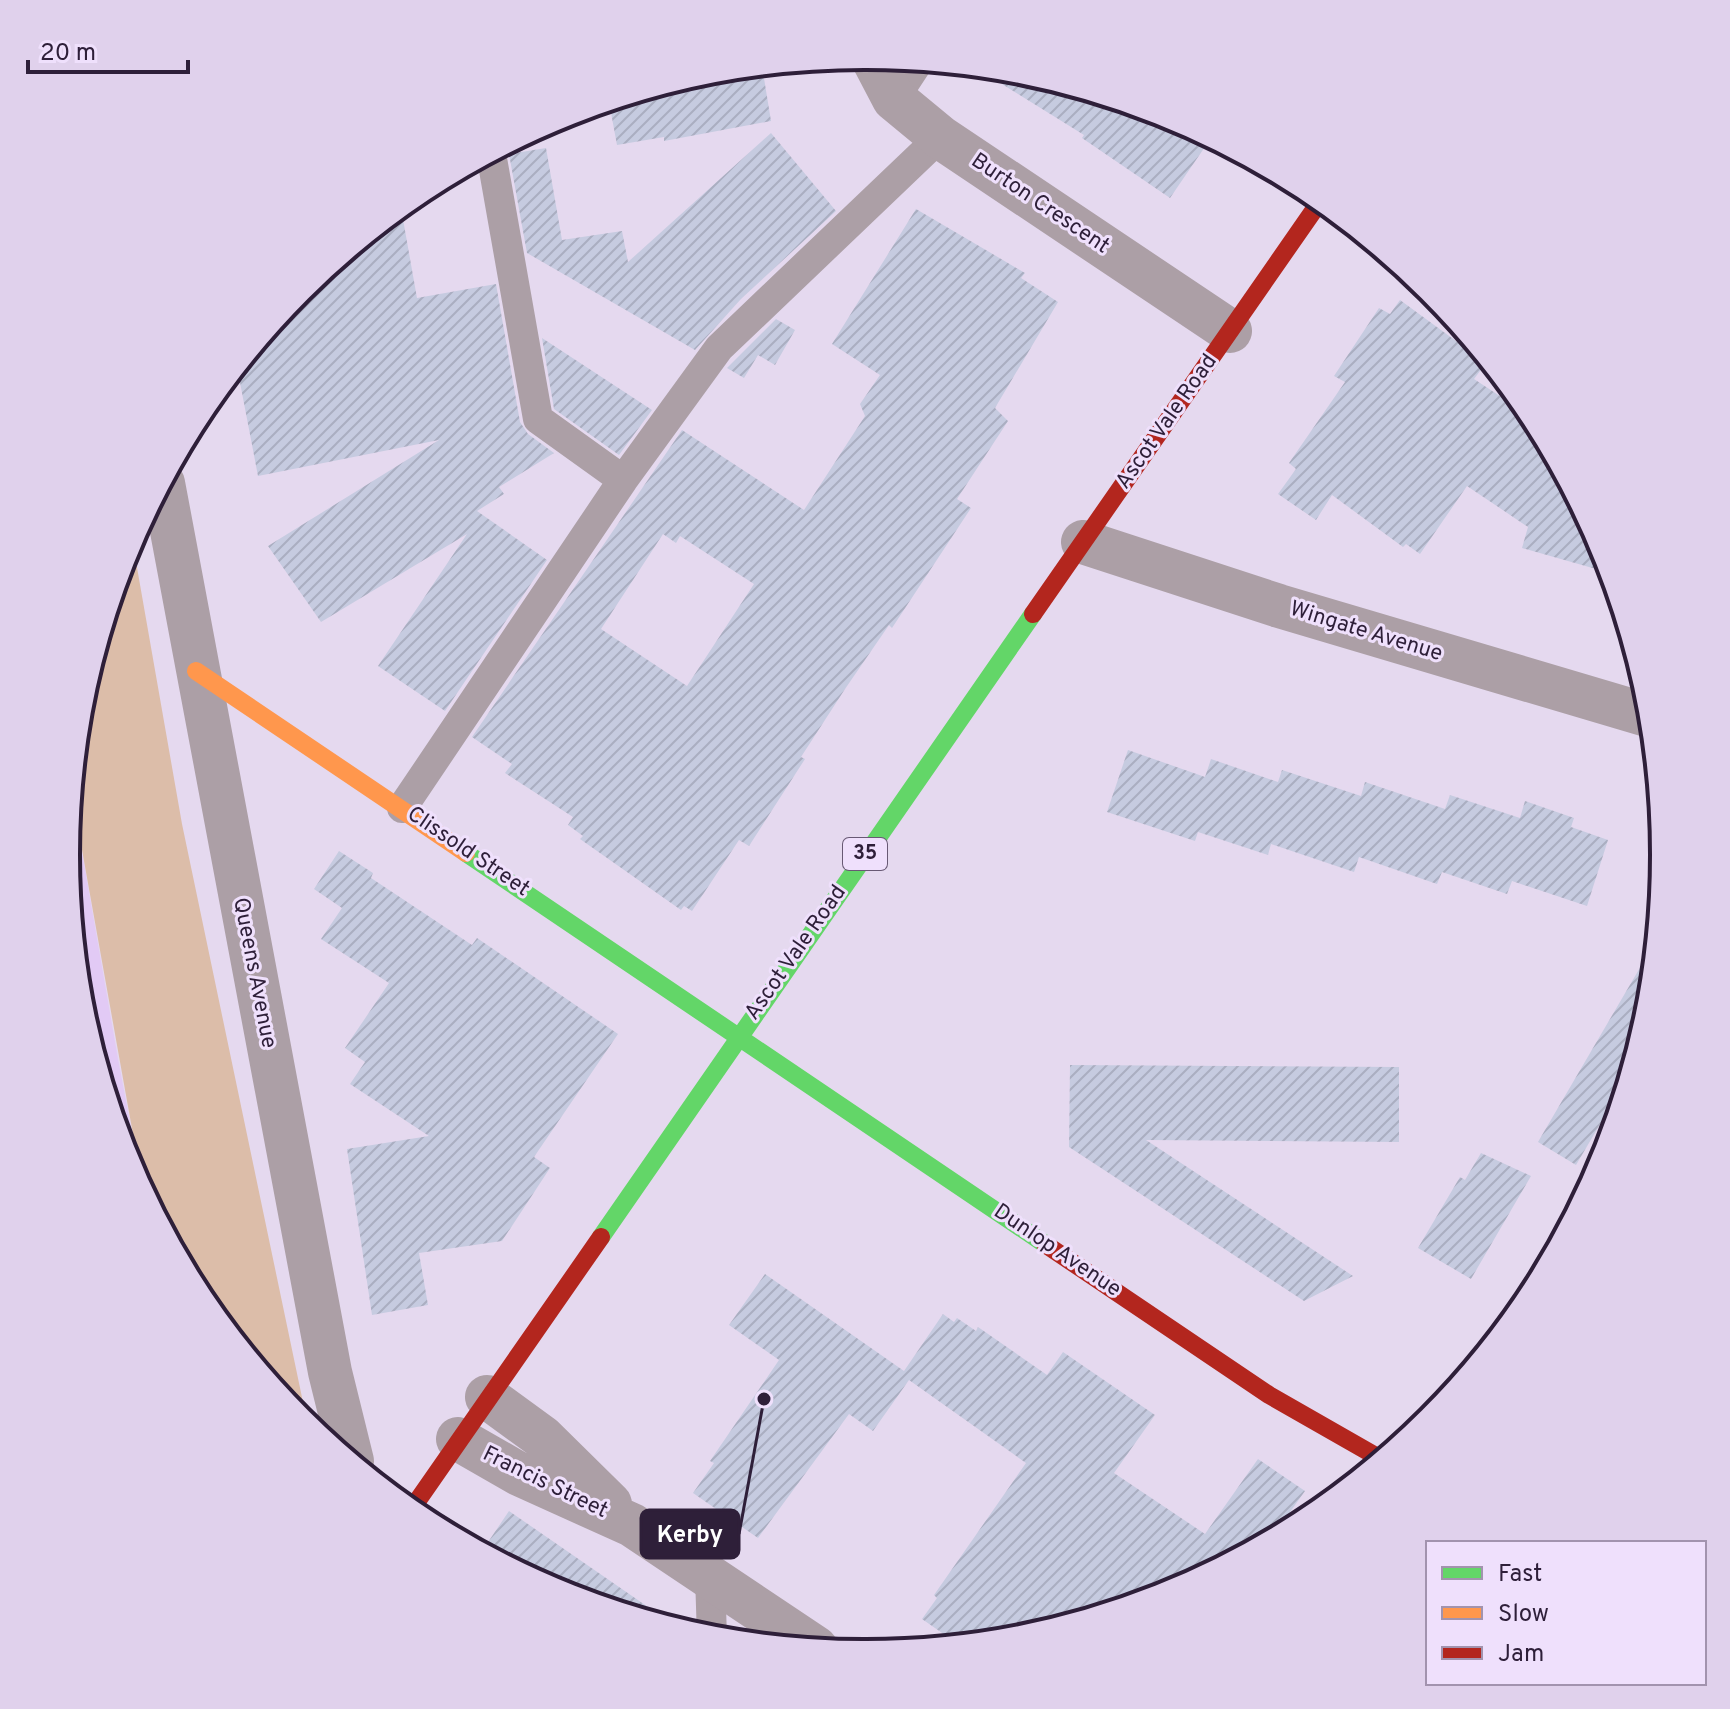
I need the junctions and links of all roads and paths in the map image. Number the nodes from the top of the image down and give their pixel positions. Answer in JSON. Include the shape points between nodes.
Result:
{"nodes":[{"id":1,"x":879,"y":71,"type":"edge"},
{"id":2,"x":912,"y":72,"type":"edge"},
{"id":3,"x":894,"y":99,"type":"junction"},
{"id":4,"x":940,"y":137,"type":"junction"},
{"id":5,"x":493,"y":164,"type":"edge"},
{"id":6,"x":1313,"y":211,"type":"edge"},
{"id":7,"x":1230,"y":331,"type":"junction"},
{"id":8,"x":623,"y":480,"type":"junction"},
{"id":9,"x":166,"y":499,"type":"edge"},
{"id":10,"x":1083,"y":542,"type":"junction"},
{"id":11,"x":196,"y":671,"type":"junction"},
{"id":12,"x":1636,"y":712,"type":"edge"},
{"id":13,"x":402,"y":808,"type":"junction"},
{"id":14,"x":739,"y":1035,"type":"junction"},
{"id":15,"x":487,"y":1397,"type":"junction"},
{"id":16,"x":458,"y":1439,"type":"junction"},
{"id":17,"x":348,"y":1444,"type":"edge"},
{"id":18,"x":1371,"y":1454,"type":"edge"},
{"id":19,"x":418,"y":1499,"type":"edge"},
{"id":20,"x":632,"y":1525,"type":"junction"},
{"id":21,"x":710,"y":1575,"type":"junction"},
{"id":22,"x":712,"y":1624,"type":"edge"},
{"id":23,"x":798,"y":1635,"type":"edge"}],
"edges":[{"from":1,"to":3,"type":"street","name":"Burton Crescent"},
{"from":2,"to":3,"type":"lane"},
{"from":3,"to":4,"type":"street","name":"Burton Crescent"},
{"from":4,"to":7,"type":"street","name":"Burton Crescent"},
{"from":4,"to":8,"type":"lane","via":[[719,348]]},
{"from":5,"to":8,"type":"lane","via":[[538,419]]},
{"from":6,"to":7,"type":"main road","name":"Ascot Vale Road","number":"35"},
{"from":7,"to":10,"type":"main road","name":"Ascot Vale Road","number":"35"},
{"from":8,"to":13,"type":"lane"},
{"from":9,"to":11,"type":"street","name":"Queens Avenue"},
{"from":10,"to":12,"type":"street","name":"Wingate Avenue"},
{"from":10,"to":14,"type":"main road","name":"Ascot Vale Road","number":"35"},
{"from":11,"to":13,"type":"main road","name":"Clissold Street"},
{"from":11,"to":17,"type":"street","name":"Queens Avenue"},
{"from":13,"to":14,"type":"main road","name":"Clissold Street"},
{"from":14,"to":15,"type":"main road","name":"Ascot Vale Road","number":"35"},
{"from":14,"to":18,"type":"main road","name":"Dunlop Avenue","via":[[1269,1395]]},
{"from":15,"to":16,"type":"main road","name":"Ascot Vale Road","number":"35"},
{"from":15,"to":20,"type":"street","name":"Francis Street","via":[[542,1437]]},
{"from":16,"to":19,"type":"main road","name":"Ascot Vale Road","number":"35"},
{"from":16,"to":20,"type":"street","name":"Francis Street","via":[[519,1474]]},
{"from":20,"to":21,"type":"street","name":"Francis Street"},
{"from":21,"to":22,"type":"lane"},
{"from":21,"to":23,"type":"street","name":"Francis Street"}]}
